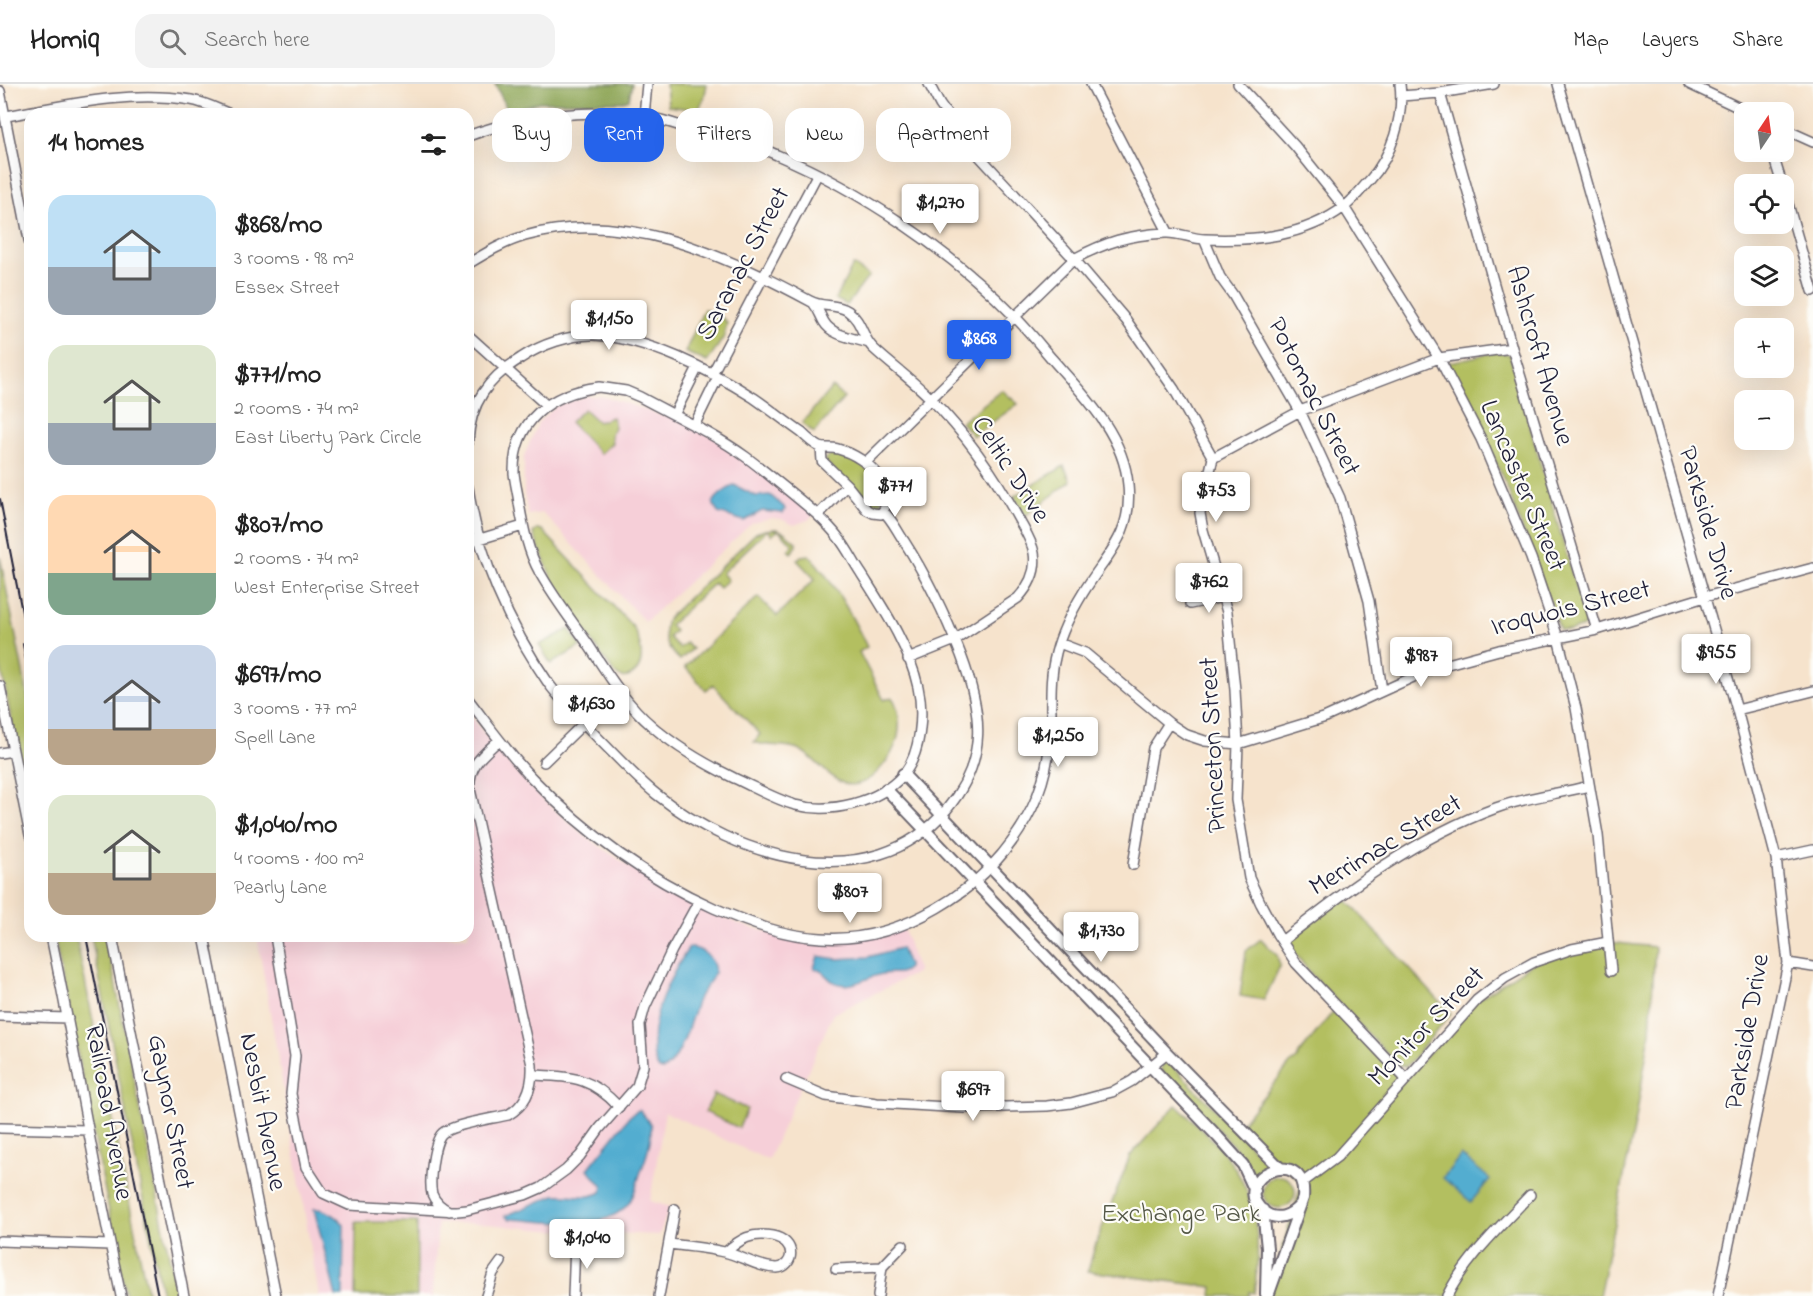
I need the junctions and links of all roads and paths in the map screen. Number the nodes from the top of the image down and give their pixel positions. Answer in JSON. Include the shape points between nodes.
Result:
{"nodes":[{"id":1,"x":647,"y":84,"type":"edge"},
{"id":2,"x":929,"y":84,"type":"edge"},
{"id":3,"x":1092,"y":84,"type":"edge"},
{"id":4,"x":1238,"y":84,"type":"edge"},
{"id":5,"x":1400,"y":84,"type":"edge"},
{"id":6,"x":1494,"y":84,"type":"edge"},
{"id":7,"x":1558,"y":84,"type":"edge"},
{"id":8,"x":1689,"y":84,"type":"edge"},
{"id":9,"x":0,"y":91,"type":"edge"},
{"id":10,"x":1440,"y":93,"type":"junction"},
{"id":11,"x":1401,"y":96,"type":"junction"},
{"id":12,"x":1734,"y":105,"type":"edge"},
{"id":13,"x":51,"y":108,"type":"edge"},
{"id":14,"x":214,"y":108,"type":"edge"},
{"id":15,"x":645,"y":108,"type":"edge"},
{"id":16,"x":24,"y":113,"type":"edge"},
{"id":17,"x":584,"y":115,"type":"edge"},
{"id":18,"x":6,"y":116,"type":"junction"},
{"id":19,"x":664,"y":121,"type":"edge"},
{"id":20,"x":1794,"y":133,"type":"edge"},
{"id":21,"x":474,"y":134,"type":"edge"},
{"id":22,"x":1813,"y":142,"type":"edge"},
{"id":23,"x":817,"y":175,"type":"junction"},
{"id":24,"x":1344,"y":207,"type":"junction"},
{"id":25,"x":24,"y":213,"type":"edge"},
{"id":26,"x":1794,"y":225,"type":"edge"},
{"id":27,"x":1168,"y":232,"type":"junction"},
{"id":28,"x":1204,"y":239,"type":"junction"},
{"id":29,"x":1074,"y":259,"type":"junction"},
{"id":30,"x":474,"y":260,"type":"edge"},
{"id":31,"x":764,"y":276,"type":"junction"},
{"id":32,"x":1813,"y":291,"type":"edge"},
{"id":33,"x":814,"y":304,"type":"junction"},
{"id":34,"x":1015,"y":317,"type":"junction"},
{"id":35,"x":474,"y":340,"type":"edge"},
{"id":36,"x":869,"y":343,"type":"junction"},
{"id":37,"x":1512,"y":348,"type":"junction"},
{"id":38,"x":1439,"y":358,"type":"junction"},
{"id":39,"x":698,"y":367,"type":"junction"},
{"id":40,"x":504,"y":368,"type":"junction"},
{"id":41,"x":715,"y":376,"type":"junction"},
{"id":42,"x":931,"y":399,"type":"junction"},
{"id":43,"x":546,"y":405,"type":"junction"},
{"id":44,"x":474,"y":410,"type":"edge"},
{"id":45,"x":1300,"y":411,"type":"junction"},
{"id":46,"x":674,"y":415,"type":"junction"},
{"id":47,"x":694,"y":426,"type":"junction"},
{"id":48,"x":821,"y":448,"type":"junction"},
{"id":49,"x":1213,"y":458,"type":"junction"},
{"id":50,"x":865,"y":463,"type":"junction"},
{"id":51,"x":847,"y":485,"type":"junction"},
{"id":52,"x":883,"y":511,"type":"junction"},
{"id":53,"x":818,"y":515,"type":"junction"},
{"id":54,"x":474,"y":520,"type":"edge"},
{"id":55,"x":523,"y":526,"type":"junction"},
{"id":56,"x":480,"y":539,"type":"junction"},
{"id":57,"x":474,"y":540,"type":"edge"},
{"id":58,"x":1813,"y":568,"type":"edge"},
{"id":59,"x":1223,"y":597,"type":"junction"},
{"id":60,"x":1705,"y":597,"type":"junction"},
{"id":61,"x":1190,"y":604,"type":"dead end"},
{"id":62,"x":1597,"y":630,"type":"junction"},
{"id":63,"x":1558,"y":638,"type":"junction"},
{"id":64,"x":955,"y":640,"type":"junction"},
{"id":65,"x":1059,"y":643,"type":"junction"},
{"id":66,"x":908,"y":659,"type":"junction"},
{"id":67,"x":0,"y":686,"type":"edge"},
{"id":68,"x":618,"y":690,"type":"junction"},
{"id":69,"x":1382,"y":691,"type":"junction"},
{"id":70,"x":1813,"y":691,"type":"edge"},
{"id":71,"x":474,"y":707,"type":"edge"},
{"id":72,"x":1737,"y":710,"type":"junction"},
{"id":73,"x":1169,"y":723,"type":"junction"},
{"id":74,"x":584,"y":724,"type":"junction"},
{"id":75,"x":500,"y":740,"type":"junction"},
{"id":76,"x":1238,"y":744,"type":"junction"},
{"id":77,"x":13,"y":751,"type":"junction"},
{"id":78,"x":0,"y":753,"type":"edge"},
{"id":79,"x":544,"y":762,"type":"dead end"},
{"id":80,"x":474,"y":766,"type":"edge"},
{"id":81,"x":903,"y":774,"type":"junction"},
{"id":82,"x":1590,"y":786,"type":"junction"},
{"id":83,"x":886,"y":789,"type":"junction"},
{"id":84,"x":24,"y":805,"type":"edge"},
{"id":85,"x":474,"y":807,"type":"edge"},
{"id":86,"x":942,"y":815,"type":"junction"},
{"id":87,"x":925,"y":829,"type":"junction"},
{"id":88,"x":1813,"y":850,"type":"edge"},
{"id":89,"x":1776,"y":858,"type":"junction"},
{"id":90,"x":1133,"y":865,"type":"dead end"},
{"id":91,"x":991,"y":867,"type":"junction"},
{"id":92,"x":975,"y":882,"type":"junction"},
{"id":93,"x":699,"y":901,"type":"junction"},
{"id":94,"x":1282,"y":941,"type":"junction"},
{"id":95,"x":52,"y":942,"type":"edge"},
{"id":96,"x":112,"y":942,"type":"edge"},
{"id":97,"x":205,"y":942,"type":"edge"},
{"id":98,"x":276,"y":942,"type":"edge"},
{"id":99,"x":1608,"y":942,"type":"junction"},
{"id":100,"x":1788,"y":963,"type":"junction"},
{"id":101,"x":1813,"y":968,"type":"edge"},
{"id":102,"x":1611,"y":971,"type":"dead end"},
{"id":103,"x":0,"y":1016,"type":"edge"},
{"id":104,"x":68,"y":1018,"type":"junction"},
{"id":105,"x":1167,"y":1053,"type":"junction"},
{"id":106,"x":1150,"y":1066,"type":"junction"},
{"id":107,"x":532,"y":1075,"type":"junction"},
{"id":108,"x":1406,"y":1078,"type":"junction"},
{"id":109,"x":786,"y":1079,"type":"dead end"},
{"id":110,"x":619,"y":1107,"type":"junction"},
{"id":111,"x":0,"y":1128,"type":"edge"},
{"id":112,"x":87,"y":1130,"type":"junction"},
{"id":113,"x":1280,"y":1168,"type":"junction"},
{"id":114,"x":1302,"y":1183,"type":"junction"},
{"id":115,"x":1255,"y":1191,"type":"junction"},
{"id":116,"x":1530,"y":1195,"type":"dead end"},
{"id":117,"x":1300,"y":1205,"type":"junction"},
{"id":118,"x":675,"y":1209,"type":"dead end"},
{"id":119,"x":449,"y":1210,"type":"junction"},
{"id":120,"x":1263,"y":1210,"type":"junction"},
{"id":121,"x":0,"y":1241,"type":"edge"},
{"id":122,"x":575,"y":1243,"type":"dead end"},
{"id":123,"x":669,"y":1244,"type":"junction"},
{"id":124,"x":110,"y":1245,"type":"junction"},
{"id":125,"x":903,"y":1245,"type":"dead end"},
{"id":126,"x":726,"y":1252,"type":"junction"},
{"id":127,"x":501,"y":1262,"type":"dead end"},
{"id":128,"x":882,"y":1267,"type":"junction"},
{"id":129,"x":836,"y":1269,"type":"dead end"},
{"id":130,"x":121,"y":1296,"type":"edge"},
{"id":131,"x":183,"y":1296,"type":"edge"},
{"id":132,"x":276,"y":1296,"type":"edge"},
{"id":133,"x":486,"y":1296,"type":"edge"},
{"id":134,"x":573,"y":1296,"type":"edge"},
{"id":135,"x":659,"y":1296,"type":"edge"},
{"id":136,"x":878,"y":1296,"type":"edge"},
{"id":137,"x":1267,"y":1296,"type":"edge"},
{"id":138,"x":1447,"y":1296,"type":"edge"},
{"id":139,"x":1718,"y":1296,"type":"edge"}],
"edges":[{"from":1,"to":15,"type":"street"},
{"from":2,"to":29,"type":"street","via":[[970,146]]},
{"from":3,"to":27,"type":"street"},
{"from":4,"to":24,"type":"street","name":"Lancaster Street"},
{"from":5,"to":11,"type":"street"},
{"from":6,"to":10,"type":"street"},
{"from":7,"to":60,"type":"street","name":"Parkside Drive"},
{"from":8,"to":12,"type":"street"},
{"from":9,"to":18,"type":"street"},
{"from":10,"to":11,"type":"street"},
{"from":10,"to":37,"type":"street","name":"Ashcroft Avenue"},
{"from":11,"to":24,"type":"street","via":[[1392,144],[1379,170]]},
{"from":13,"to":14,"type":"street","via":[[101,99],[159,97],[192,100]]},
{"from":16,"to":18,"type":"street"},
{"from":17,"to":21,"type":"street","via":[[527,120]]},
{"from":18,"to":25,"type":"street"},
{"from":19,"to":23,"type":"street","via":[[777,154]]},
{"from":20,"to":22,"type":"street"},
{"from":23,"to":31,"type":"street","name":"Saranac Street"},
{"from":23,"to":34,"type":"street","via":[[880,209],[925,241]]},
{"from":24,"to":28,"type":"street","via":[[1286,235]]},
{"from":24,"to":38,"type":"street","name":"Lancaster Street"},
{"from":26,"to":32,"type":"street"},
{"from":27,"to":28,"type":"street"},
{"from":27,"to":29,"type":"street","via":[[1129,236]]},
{"from":28,"to":45,"type":"street","name":"Potomac Street","via":[[1220,277]]},
{"from":29,"to":34,"type":"street"},
{"from":29,"to":49,"type":"street","via":[[1126,320],[1174,389]]},
{"from":30,"to":31,"type":"street","name":"Celtic Drive","via":[[524,236],[564,228],[602,227],[686,244]]},
{"from":31,"to":33,"type":"street","name":"Celtic Drive"},
{"from":31,"to":41,"type":"street","name":"Saranac Street"},
{"from":33,"to":36,"type":"street","name":"Celtic Drive","via":[[831,329]]},
{"from":33,"to":36,"type":"street","name":"Celtic Drive","via":[[848,311],[862,326]]},
{"from":34,"to":42,"type":"street"},
{"from":34,"to":65,"type":"street","via":[[1103,420],[1122,455],[1129,486],[1121,537],[1081,595]]},
{"from":35,"to":40,"type":"street"},
{"from":36,"to":42,"type":"street","name":"Celtic Drive"},
{"from":37,"to":38,"type":"street"},
{"from":37,"to":62,"type":"street","name":"Ashcroft Avenue"},
{"from":38,"to":45,"type":"street"},
{"from":38,"to":63,"type":"street","name":"Lancaster Street","via":[[1481,439],[1532,558]]},
{"from":39,"to":40,"type":"street","via":[[654,348],[593,335],[563,339]]},
{"from":39,"to":41,"type":"street"},
{"from":39,"to":46,"type":"street"},
{"from":40,"to":43,"type":"street"},
{"from":40,"to":44,"type":"street","via":[[481,393]]},
{"from":41,"to":47,"type":"street","name":"Saranac Street"},
{"from":41,"to":48,"type":"street"},
{"from":42,"to":50,"type":"street"},
{"from":42,"to":64,"type":"street","name":"Celtic Drive","via":[[982,461],[1011,505],[1034,552],[1033,572],[1025,591]]},
{"from":43,"to":46,"type":"street","via":[[576,391],[599,387],[640,396]]},
{"from":43,"to":55,"type":"street","via":[[523,433],[516,451],[514,474]]},
{"from":45,"to":49,"type":"street"},
{"from":45,"to":69,"type":"street","name":"Potomac Street","via":[[1340,498],[1355,547],[1373,624]]},
{"from":46,"to":47,"type":"street"},
{"from":47,"to":53,"type":"street","via":[[746,457]]},
{"from":48,"to":50,"type":"street","via":[[839,449]]},
{"from":48,"to":51,"type":"street","via":[[822,460]]},
{"from":49,"to":59,"type":"street","name":"Princeton Street","via":[[1200,513]]},
{"from":50,"to":52,"type":"street","via":[[885,486]]},
{"from":51,"to":52,"type":"street","via":[[867,510],[881,514]]},
{"from":51,"to":53,"type":"street"},
{"from":52,"to":64,"type":"street","via":[[933,590]]},
{"from":53,"to":66,"type":"street","via":[[838,537],[883,607]]},
{"from":54,"to":56,"type":"street"},
{"from":55,"to":56,"type":"street"},
{"from":55,"to":68,"type":"street","via":[[539,572]]},
{"from":56,"to":57,"type":"street"},
{"from":56,"to":74,"type":"street","via":[[513,623],[550,685]]},
{"from":58,"to":60,"type":"street","name":"Iroquois Street"},
{"from":59,"to":61,"type":"street"},
{"from":59,"to":76,"type":"street","name":"Princeton Street"},
{"from":60,"to":62,"type":"street","name":"Iroquois Street"},
{"from":60,"to":72,"type":"street","name":"Parkside Drive"},
{"from":62,"to":63,"type":"street","name":"Iroquois Street"},
{"from":63,"to":69,"type":"street","name":"Iroquois Street","via":[[1433,668]]},
{"from":63,"to":82,"type":"street","name":"Lancaster Street"},
{"from":64,"to":66,"type":"street","name":"Celtic Drive"},
{"from":64,"to":86,"type":"street","via":[[974,692],[978,730],[964,786]]},
{"from":65,"to":73,"type":"street","name":"Iroquois Street","via":[[1085,653]]},
{"from":65,"to":91,"type":"street","via":[[1052,670],[1051,722],[1043,776],[1034,805],[1020,830]]},
{"from":66,"to":81,"type":"street","via":[[921,707],[918,742]]},
{"from":67,"to":77,"type":"street"},
{"from":68,"to":74,"type":"street"},
{"from":68,"to":83,"type":"street","via":[[651,725],[676,744],[776,798],[797,805],[843,806]]},
{"from":69,"to":76,"type":"street","name":"Iroquois Street","via":[[1326,717]]},
{"from":70,"to":72,"type":"street"},
{"from":71,"to":75,"type":"street"},
{"from":72,"to":89,"type":"street","name":"Parkside Drive"},
{"from":73,"to":76,"type":"street","name":"Iroquois Street","via":[[1205,741]]},
{"from":73,"to":90,"type":"street","via":[[1153,748]]},
{"from":74,"to":79,"type":"street"},
{"from":74,"to":87,"type":"street","via":[[657,795],[718,833],[771,854],[814,862],[855,861],[887,851]]},
{"from":75,"to":80,"type":"street"},
{"from":75,"to":93,"type":"street","via":[[530,776],[601,842]]},
{"from":76,"to":94,"type":"street","name":"Princeton Street","via":[[1236,800],[1249,878]]},
{"from":77,"to":78,"type":"street"},
{"from":77,"to":84,"type":"street"},
{"from":81,"to":83,"type":"street"},
{"from":81,"to":86,"type":"street"},
{"from":82,"to":94,"type":"street","name":"Merrimac Street","via":[[1533,797],[1463,821],[1360,881]]},
{"from":82,"to":99,"type":"street","name":"Lancaster Street"},
{"from":83,"to":87,"type":"street"},
{"from":85,"to":107,"type":"street"},
{"from":86,"to":87,"type":"street"},
{"from":86,"to":91,"type":"street"},
{"from":87,"to":92,"type":"street"},
{"from":88,"to":89,"type":"street"},
{"from":89,"to":100,"type":"street","name":"Parkside Drive"},
{"from":91,"to":92,"type":"street"},
{"from":91,"to":105,"type":"street"},
{"from":92,"to":93,"type":"street","via":[[912,922],[853,938],[792,935],[751,924]]},
{"from":92,"to":106,"type":"street"},
{"from":93,"to":110,"type":"street","via":[[645,1007],[640,1025],[641,1076]]},
{"from":94,"to":108,"type":"street","name":"Princeton Street","via":[[1296,963]]},
{"from":95,"to":104,"type":"street","name":"Railroad Avenue"},
{"from":96,"to":131,"type":"street","name":"Gaynor Street"},
{"from":97,"to":132,"type":"street","name":"Nesbit Avenue"},
{"from":98,"to":119,"type":"street","via":[[295,1056],[291,1094],[306,1167],[315,1183],[332,1199],[349,1205]]},
{"from":99,"to":102,"type":"street","name":"Lancaster Street"},
{"from":99,"to":108,"type":"street","name":"Monitor Street","via":[[1534,962],[1505,978],[1477,1000]]},
{"from":100,"to":101,"type":"street"},
{"from":100,"to":139,"type":"street","name":"Parkside Drive"},
{"from":103,"to":104,"type":"street"},
{"from":104,"to":112,"type":"street","name":"Railroad Avenue"},
{"from":105,"to":106,"type":"street"},
{"from":105,"to":113,"type":"street"},
{"from":106,"to":109,"type":"street","via":[[1106,1094],[1071,1103],[1029,1107],[928,1108],[871,1102],[826,1096]]},
{"from":106,"to":115,"type":"street","via":[[1243,1165]]},
{"from":107,"to":110,"type":"street","via":[[586,1081]]},
{"from":107,"to":119,"type":"street","via":[[528,1092],[515,1110],[439,1135],[434,1147],[431,1192],[436,1202]]},
{"from":108,"to":114,"type":"street","name":"Monitor Street","via":[[1337,1157]]},
{"from":110,"to":119,"type":"street","via":[[556,1179],[525,1195],[467,1210]]},
{"from":111,"to":112,"type":"street"},
{"from":112,"to":124,"type":"street","name":"Railroad Avenue"},
{"from":113,"to":114,"type":"street","via":[[1293,1173]]},
{"from":113,"to":115,"type":"street","via":[[1266,1172]]},
{"from":114,"to":117,"type":"street"},
{"from":115,"to":120,"type":"street"},
{"from":116,"to":138,"type":"street","via":[[1468,1263]]},
{"from":117,"to":120,"type":"street","via":[[1283,1216]]},
{"from":117,"to":137,"type":"street"},
{"from":118,"to":123,"type":"street"},
{"from":120,"to":137,"type":"street"},
{"from":121,"to":124,"type":"street"},
{"from":122,"to":134,"type":"street"},
{"from":123,"to":126,"type":"street"},
{"from":123,"to":135,"type":"street"},
{"from":124,"to":130,"type":"street","name":"Railroad Avenue"},
{"from":125,"to":128,"type":"street"},
{"from":126,"to":126,"type":"street","via":[[778,1268],[788,1262],[790,1249],[781,1238],[754,1235]]},
{"from":127,"to":133,"type":"street"},
{"from":128,"to":129,"type":"street"},
{"from":128,"to":136,"type":"street"}]}
